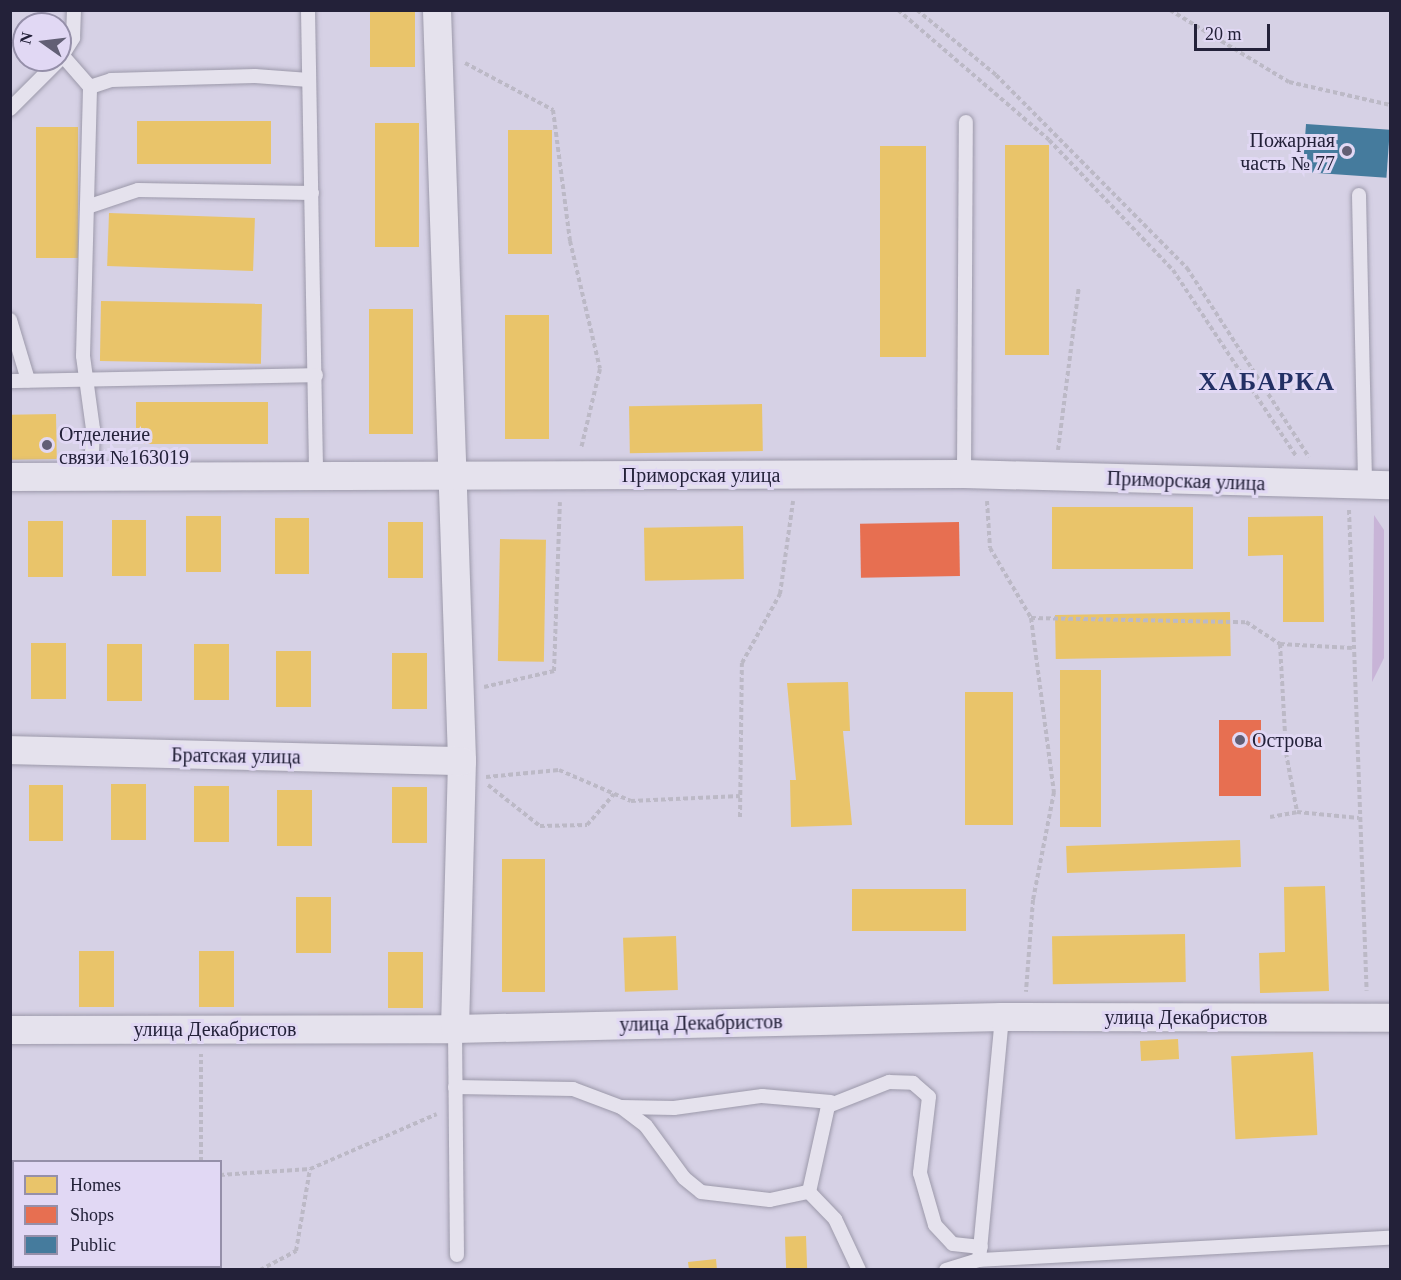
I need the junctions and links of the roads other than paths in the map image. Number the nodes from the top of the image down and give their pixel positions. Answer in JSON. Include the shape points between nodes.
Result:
{"nodes":[{"id":1,"x":74,"y":10,"type":"edge"},
{"id":2,"x":308,"y":10,"type":"edge"},
{"id":3,"x":437,"y":10,"type":"edge"},
{"id":4,"x":72,"y":40,"type":"edge"},
{"id":5,"x":72,"y":70,"type":"edge"},
{"id":6,"x":46,"y":72,"type":"edge"},
{"id":7,"x":309,"y":80,"type":"junction"},
{"id":8,"x":90,"y":87,"type":"junction"},
{"id":9,"x":10,"y":109,"type":"edge"},
{"id":10,"x":966,"y":122,"type":"dead end"},
{"id":11,"x":312,"y":192,"type":"junction"},
{"id":12,"x":1359,"y":195,"type":"dead end"},
{"id":13,"x":87,"y":207,"type":"junction"},
{"id":14,"x":10,"y":320,"type":"edge"},
{"id":15,"x":316,"y":375,"type":"junction"},
{"id":16,"x":86,"y":378,"type":"junction"},
{"id":17,"x":28,"y":380,"type":"junction"},
{"id":18,"x":10,"y":381,"type":"edge"},
{"id":19,"x":975,"y":474,"type":"junction"},
{"id":20,"x":91,"y":476,"type":"junction"},
{"id":21,"x":10,"y":477,"type":"edge"},
{"id":22,"x":450,"y":477,"type":"junction"},
{"id":23,"x":316,"y":478,"type":"junction"},
{"id":24,"x":1349,"y":485,"type":"edge"},
{"id":25,"x":10,"y":750,"type":"edge"},
{"id":26,"x":462,"y":761,"type":"junction"},
{"id":27,"x":1013,"y":1017,"type":"junction"},
{"id":28,"x":1380,"y":1018,"type":"edge"},
{"id":29,"x":455,"y":1029,"type":"junction"},
{"id":30,"x":10,"y":1030,"type":"edge"},
{"id":31,"x":455,"y":1087,"type":"junction"},
{"id":32,"x":831,"y":1102,"type":"junction"},
{"id":33,"x":621,"y":1107,"type":"junction"},
{"id":34,"x":809,"y":1192,"type":"junction"},
{"id":35,"x":1390,"y":1238,"type":"edge"},
{"id":36,"x":980,"y":1254,"type":"junction"},
{"id":37,"x":458,"y":1255,"type":"dead end"},
{"id":38,"x":859,"y":1269,"type":"edge"},
{"id":39,"x":946,"y":1269,"type":"edge"}],
"edges":[{"from":1,"to":4,"type":"lane"},
{"from":2,"to":7,"type":"lane"},
{"from":3,"to":22,"type":"street"},
{"from":5,"to":8,"type":"lane"},
{"from":6,"to":9,"type":"lane"},
{"from":7,"to":8,"type":"lane","via":[[111,80]]},
{"from":7,"to":11,"type":"lane"},
{"from":8,"to":13,"type":"lane"},
{"from":10,"to":19,"type":"lane"},
{"from":11,"to":13,"type":"lane","via":[[138,190]]},
{"from":11,"to":15,"type":"lane"},
{"from":12,"to":24,"type":"lane"},
{"from":13,"to":16,"type":"lane"},
{"from":14,"to":17,"type":"lane"},
{"from":15,"to":16,"type":"lane"},
{"from":15,"to":23,"type":"lane"},
{"from":16,"to":17,"type":"lane"},
{"from":16,"to":20,"type":"lane","via":[[93,429]]},
{"from":17,"to":18,"type":"lane"},
{"from":19,"to":22,"type":"street","name":"Приморская улица"},
{"from":19,"to":24,"type":"street","name":"Приморская улица"},
{"from":20,"to":21,"type":"street","name":"Приморская улица"},
{"from":20,"to":23,"type":"street","name":"Приморская улица"},
{"from":22,"to":23,"type":"street","name":"Приморская улица"},
{"from":22,"to":26,"type":"street"},
{"from":25,"to":26,"type":"street","name":"Братская улица"},
{"from":26,"to":29,"type":"street"},
{"from":27,"to":28,"type":"street","name":"улица Декабристов"},
{"from":27,"to":29,"type":"street","name":"улица Декабристов"},
{"from":27,"to":36,"type":"lane"},
{"from":29,"to":30,"type":"street","name":"улица Декабристов"},
{"from":29,"to":31,"type":"lane"},
{"from":31,"to":33,"type":"lane","via":[[573,1089]]},
{"from":31,"to":37,"type":"lane"},
{"from":32,"to":33,"type":"lane","via":[[762,1096],[674,1108]]},
{"from":32,"to":34,"type":"lane"},
{"from":32,"to":36,"type":"lane","via":[[903,1081],[929,1097],[920,1173],[927,1205],[953,1244]]},
{"from":33,"to":34,"type":"lane","via":[[646,1126],[684,1178],[701,1192],[770,1200]]},
{"from":34,"to":38,"type":"lane","via":[[835,1219]]},
{"from":35,"to":36,"type":"lane"},
{"from":36,"to":39,"type":"lane"}]}
